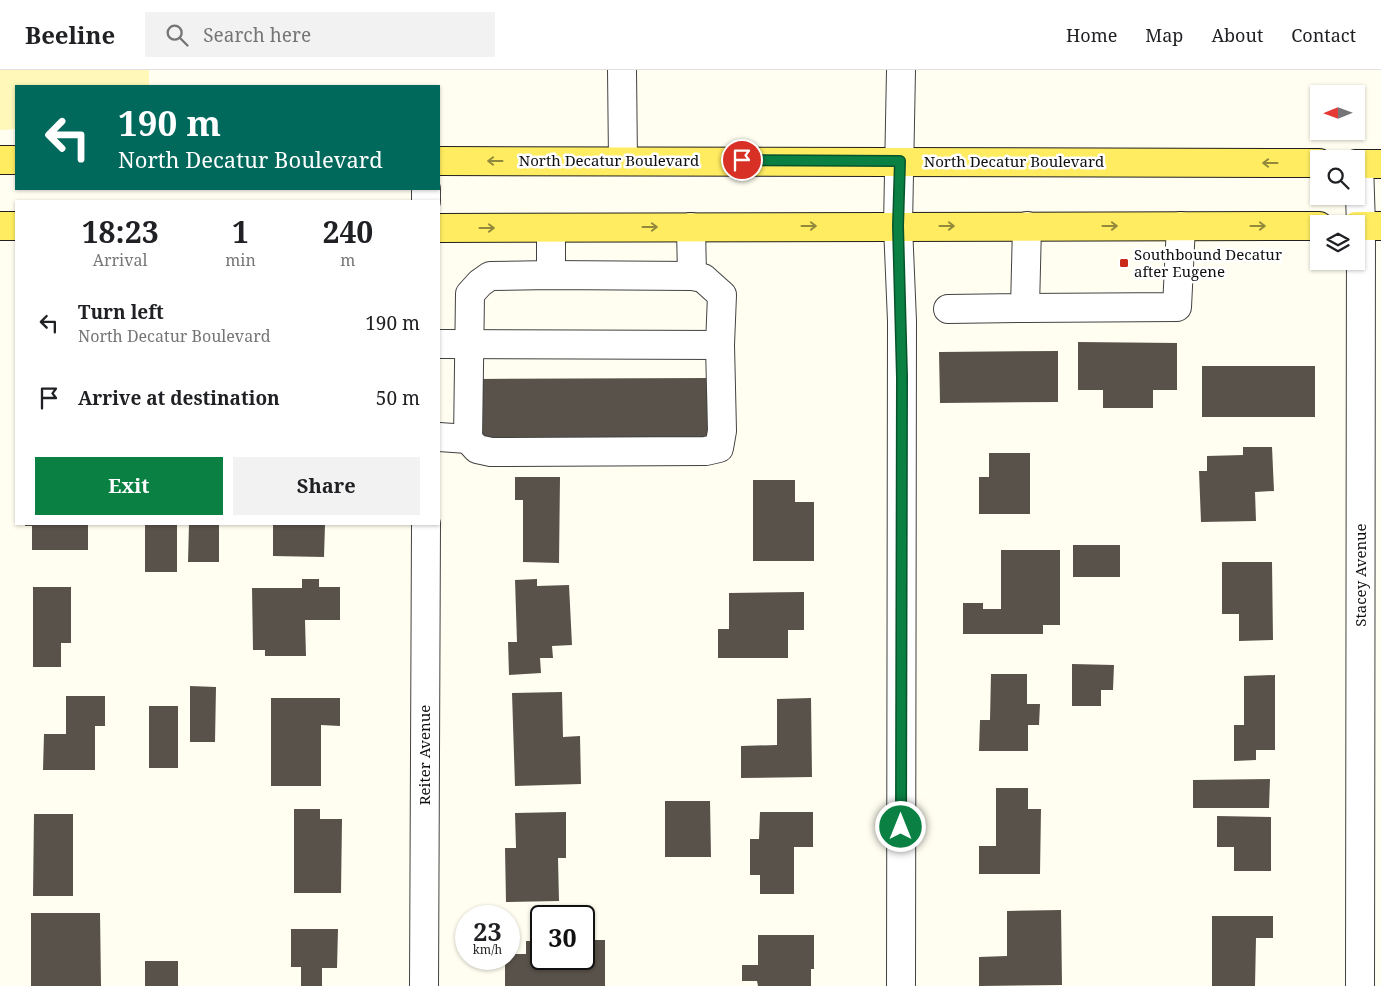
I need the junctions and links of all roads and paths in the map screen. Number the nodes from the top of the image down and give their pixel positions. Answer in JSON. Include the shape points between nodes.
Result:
{"nodes":[{"id":1,"x":622,"y":70,"type":"edge"},
{"id":2,"x":901,"y":70,"type":"edge"},
{"id":3,"x":0,"y":160,"type":"edge"},
{"id":4,"x":15,"y":160,"type":"edge"},
{"id":5,"x":623,"y":160,"type":"junction"},
{"id":6,"x":440,"y":161,"type":"edge"},
{"id":7,"x":900,"y":161,"type":"junction"},
{"id":8,"x":1310,"y":163,"type":"edge"},
{"id":9,"x":1365,"y":164,"type":"edge"},
{"id":10,"x":0,"y":226,"type":"edge"},
{"id":11,"x":15,"y":226,"type":"edge"},
{"id":12,"x":898,"y":226,"type":"junction"},
{"id":13,"x":1027,"y":226,"type":"junction"},
{"id":14,"x":1181,"y":226,"type":"junction"},
{"id":15,"x":1310,"y":226,"type":"edge"},
{"id":16,"x":1366,"y":226,"type":"edge"},
{"id":17,"x":691,"y":227,"type":"junction"},
{"id":18,"x":440,"y":228,"type":"edge"},
{"id":19,"x":551,"y":228,"type":"junction"},
{"id":20,"x":552,"y":275,"type":"junction"},
{"id":21,"x":692,"y":276,"type":"junction"},
{"id":22,"x":1371,"y":287,"type":"edge"},
{"id":23,"x":1025,"y":308,"type":"junction"},
{"id":24,"x":948,"y":309,"type":"dead end"},
{"id":25,"x":440,"y":344,"type":"edge"},
{"id":26,"x":468,"y":345,"type":"junction"},
{"id":27,"x":720,"y":345,"type":"junction"},
{"id":28,"x":440,"y":437,"type":"edge"},
{"id":29,"x":468,"y":438,"type":"junction"},
{"id":30,"x":426,"y":525,"type":"edge"},
{"id":31,"x":424,"y":986,"type":"edge"},
{"id":32,"x":900,"y":986,"type":"edge"},
{"id":33,"x":1360,"y":986,"type":"edge"}],
"edges":[{"from":1,"to":5,"type":"street"},
{"from":2,"to":7,"type":"street"},
{"from":3,"to":4,"type":"main road"},
{"from":5,"to":6,"type":"main road","name":"North Decatur Boulevard","one_way":true},
{"from":5,"to":7,"type":"main road","name":"North Decatur Boulevard"},
{"from":8,"to":7,"type":"main road","name":"North Decatur Boulevard","one_way":true},
{"from":7,"to":12,"type":"street"},
{"from":9,"to":16,"type":"street","name":"Stacey Avenue"},
{"from":10,"to":11,"type":"main road"},
{"from":12,"to":13,"type":"main road","one_way":true},
{"from":17,"to":12,"type":"main road","one_way":true},
{"from":12,"to":32,"type":"street","via":[[902,331]]},
{"from":13,"to":14,"type":"main road","one_way":true},
{"from":13,"to":23,"type":"street"},
{"from":14,"to":15,"type":"main road","one_way":true},
{"from":14,"to":23,"type":"street","via":[[1177,307]]},
{"from":16,"to":22,"type":"street","name":"Stacey Avenue"},
{"from":19,"to":17,"type":"main road","one_way":true},
{"from":17,"to":21,"type":"street"},
{"from":18,"to":19,"type":"main road","one_way":true},
{"from":19,"to":20,"type":"street"},
{"from":20,"to":21,"type":"street"},
{"from":20,"to":26,"type":"street","via":[[490,276],[480,283],[470,294]]},
{"from":21,"to":27,"type":"street","via":[[703,278],[722,295]]},
{"from":22,"to":33,"type":"street","name":"Stacey Avenue"},
{"from":23,"to":24,"type":"street"},
{"from":25,"to":26,"type":"street"},
{"from":26,"to":27,"type":"street"},
{"from":26,"to":29,"type":"street"},
{"from":27,"to":29,"type":"street","via":[[722,431],[719,448],[706,451],[491,452],[477,449]]},
{"from":28,"to":29,"type":"street"},
{"from":30,"to":31,"type":"street","name":"Reiter Avenue"}]}
